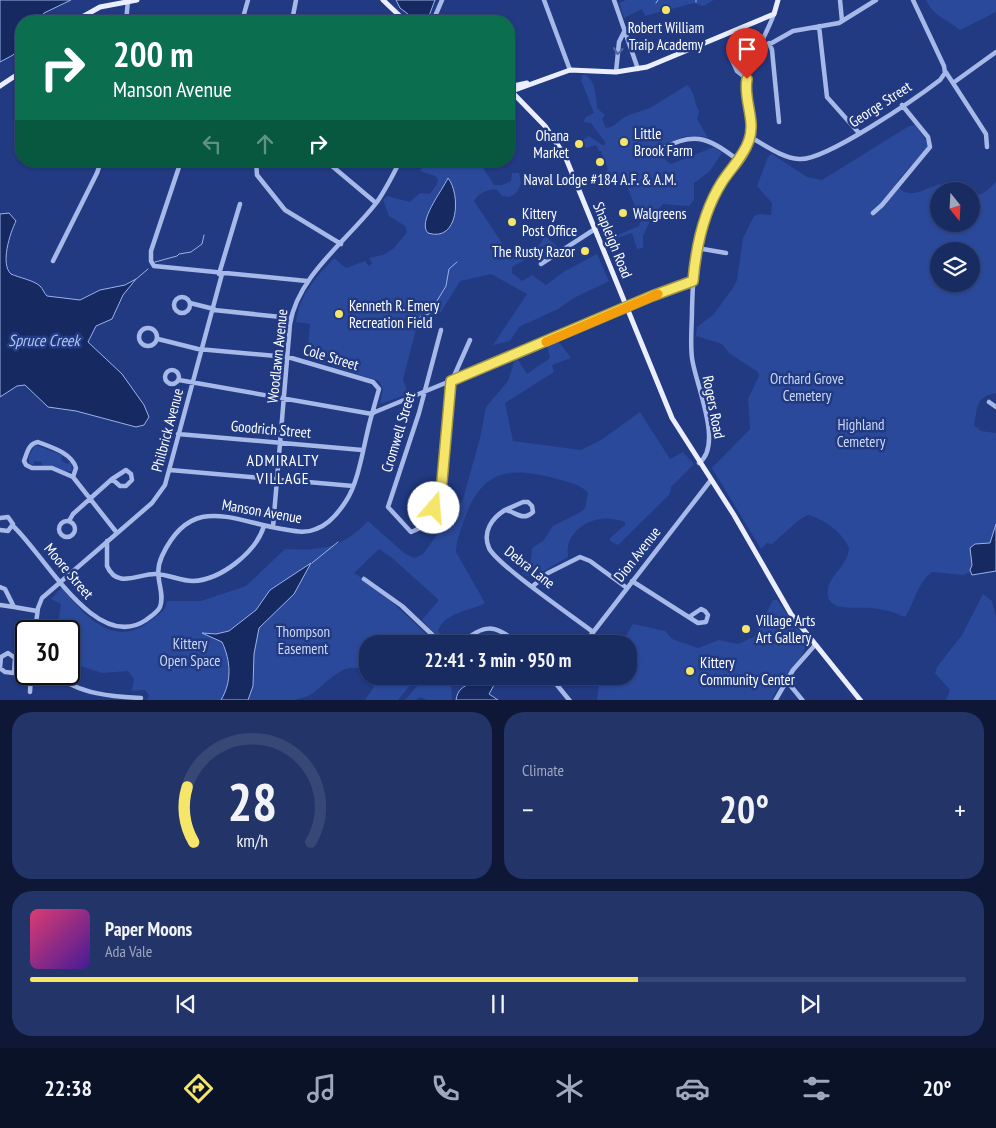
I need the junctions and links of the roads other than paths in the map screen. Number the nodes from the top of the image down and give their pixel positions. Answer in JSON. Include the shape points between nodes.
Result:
{"nodes":[{"id":1,"x":137,"y":0,"type":"edge"},
{"id":2,"x":248,"y":0,"type":"edge"},
{"id":3,"x":296,"y":0,"type":"edge"},
{"id":4,"x":383,"y":0,"type":"edge"},
{"id":5,"x":442,"y":0,"type":"edge"},
{"id":6,"x":544,"y":0,"type":"edge"},
{"id":7,"x":614,"y":0,"type":"edge"},
{"id":8,"x":778,"y":0,"type":"edge"},
{"id":9,"x":840,"y":0,"type":"edge"},
{"id":10,"x":876,"y":0,"type":"edge"},
{"id":11,"x":913,"y":0,"type":"edge"},
{"id":12,"x":128,"y":2,"type":"junction"},
{"id":13,"x":774,"y":14,"type":"junction"},
{"id":14,"x":86,"y":15,"type":"edge"},
{"id":15,"x":127,"y":15,"type":"edge"},
{"id":16,"x":244,"y":15,"type":"edge"},
{"id":17,"x":293,"y":15,"type":"edge"},
{"id":18,"x":398,"y":15,"type":"edge"},
{"id":19,"x":437,"y":15,"type":"edge"},
{"id":20,"x":842,"y":21,"type":"junction"},
{"id":21,"x":819,"y":26,"type":"junction"},
{"id":22,"x":624,"y":32,"type":"junction"},
{"id":23,"x":765,"y":38,"type":"junction"},
{"id":24,"x":770,"y":44,"type":"junction"},
{"id":25,"x":996,"y":52,"type":"edge"},
{"id":26,"x":731,"y":58,"type":"dead end"},
{"id":27,"x":638,"y":69,"type":"junction"},
{"id":28,"x":570,"y":70,"type":"junction"},
{"id":29,"x":945,"y":71,"type":"junction"},
{"id":30,"x":616,"y":72,"type":"junction"},
{"id":31,"x":15,"y":76,"type":"edge"},
{"id":32,"x":747,"y":79,"type":"junction"},
{"id":33,"x":953,"y":83,"type":"junction"},
{"id":34,"x":0,"y":86,"type":"edge"},
{"id":35,"x":515,"y":88,"type":"edge"},
{"id":36,"x":515,"y":96,"type":"edge"},
{"id":37,"x":902,"y":105,"type":"junction"},
{"id":38,"x":779,"y":122,"type":"dead end"},
{"id":39,"x":859,"y":133,"type":"junction"},
{"id":40,"x":750,"y":137,"type":"junction"},
{"id":41,"x":666,"y":147,"type":"dead end"},
{"id":42,"x":987,"y":147,"type":"dead end"},
{"id":43,"x":738,"y":160,"type":"junction"},
{"id":44,"x":99,"y":167,"type":"edge"},
{"id":45,"x":179,"y":167,"type":"edge"},
{"id":46,"x":256,"y":167,"type":"edge"},
{"id":47,"x":333,"y":167,"type":"edge"},
{"id":48,"x":396,"y":167,"type":"edge"},
{"id":49,"x":376,"y":202,"type":"junction"},
{"id":50,"x":240,"y":204,"type":"dead end"},
{"id":51,"x":873,"y":212,"type":"dead end"},
{"id":52,"x":595,"y":229,"type":"junction"},
{"id":53,"x":341,"y":244,"type":"junction"},
{"id":54,"x":697,"y":248,"type":"junction"},
{"id":55,"x":726,"y":253,"type":"dead end"},
{"id":56,"x":53,"y":261,"type":"dead end"},
{"id":57,"x":541,"y":264,"type":"dead end"},
{"id":58,"x":221,"y":274,"type":"junction"},
{"id":59,"x":307,"y":281,"type":"junction"},
{"id":60,"x":693,"y":281,"type":"junction"},
{"id":61,"x":190,"y":303,"type":"dead end"},
{"id":62,"x":626,"y":307,"type":"junction"},
{"id":63,"x":214,"y":309,"type":"junction"},
{"id":64,"x":291,"y":318,"type":"junction"},
{"id":65,"x":441,"y":330,"type":"dead end"},
{"id":66,"x":158,"y":339,"type":"junction"},
{"id":67,"x":470,"y":340,"type":"dead end"},
{"id":68,"x":202,"y":350,"type":"junction"},
{"id":69,"x":288,"y":357,"type":"junction"},
{"id":70,"x":179,"y":380,"type":"dead end"},
{"id":71,"x":451,"y":381,"type":"junction"},
{"id":72,"x":193,"y":383,"type":"junction"},
{"id":73,"x":424,"y":393,"type":"junction"},
{"id":74,"x":285,"y":399,"type":"junction"},
{"id":75,"x":989,"y":402,"type":"dead end"},
{"id":76,"x":996,"y":407,"type":"edge"},
{"id":77,"x":372,"y":414,"type":"junction"},
{"id":78,"x":178,"y":434,"type":"junction"},
{"id":79,"x":281,"y":442,"type":"junction"},
{"id":80,"x":362,"y":450,"type":"junction"},
{"id":81,"x":700,"y":463,"type":"junction"},
{"id":82,"x":170,"y":470,"type":"junction"},
{"id":83,"x":73,"y":476,"type":"junction"},
{"id":84,"x":112,"y":479,"type":"dead end"},
{"id":85,"x":277,"y":479,"type":"junction"},
{"id":86,"x":711,"y":480,"type":"junction"},
{"id":87,"x":353,"y":486,"type":"junction"},
{"id":88,"x":90,"y":498,"type":"junction"},
{"id":89,"x":506,"y":510,"type":"junction"},
{"id":90,"x":0,"y":518,"type":"edge"},
{"id":91,"x":69,"y":521,"type":"dead end"},
{"id":92,"x":13,"y":526,"type":"junction"},
{"id":93,"x":264,"y":526,"type":"junction"},
{"id":94,"x":273,"y":528,"type":"junction"},
{"id":95,"x":0,"y":530,"type":"edge"},
{"id":96,"x":117,"y":532,"type":"junction"},
{"id":97,"x":107,"y":540,"type":"junction"},
{"id":98,"x":157,"y":574,"type":"junction"},
{"id":99,"x":364,"y":580,"type":"dead end"},
{"id":100,"x":61,"y":581,"type":"junction"},
{"id":101,"x":632,"y":581,"type":"junction"},
{"id":102,"x":533,"y":586,"type":"junction"},
{"id":103,"x":0,"y":587,"type":"edge"},
{"id":104,"x":627,"y":588,"type":"junction"},
{"id":105,"x":0,"y":605,"type":"edge"},
{"id":106,"x":14,"y":607,"type":"junction"},
{"id":107,"x":37,"y":611,"type":"junction"},
{"id":108,"x":689,"y":618,"type":"dead end"},
{"id":109,"x":36,"y":620,"type":"edge"},
{"id":110,"x":593,"y":632,"type":"junction"},
{"id":111,"x":433,"y":635,"type":"edge"},
{"id":112,"x":472,"y":635,"type":"edge"},
{"id":113,"x":506,"y":635,"type":"edge"},
{"id":114,"x":591,"y":635,"type":"edge"},
{"id":115,"x":815,"y":645,"type":"junction"},
{"id":116,"x":14,"y":673,"type":"joint"},
{"id":117,"x":786,"y":680,"type":"junction"},
{"id":118,"x":30,"y":685,"type":"edge"},
{"id":119,"x":72,"y":685,"type":"edge"},
{"id":120,"x":558,"y":685,"type":"edge"},
{"id":121,"x":30,"y":692,"type":"dead end"},
{"id":122,"x":141,"y":698,"type":"dead end"},
{"id":123,"x":570,"y":700,"type":"edge"},
{"id":124,"x":775,"y":700,"type":"edge"},
{"id":125,"x":803,"y":700,"type":"edge"},
{"id":126,"x":861,"y":700,"type":"edge"}],
"edges":[{"from":1,"to":12,"type":"main road"},
{"from":2,"to":16,"type":"street"},
{"from":3,"to":17,"type":"street"},
{"from":4,"to":18,"type":"main road"},
{"from":5,"to":19,"type":"street"},
{"from":6,"to":28,"type":"street"},
{"from":7,"to":22,"type":"street"},
{"from":8,"to":13,"type":"main road"},
{"from":9,"to":20,"type":"street"},
{"from":10,"to":20,"type":"street"},
{"from":11,"to":29,"type":"street"},
{"from":12,"to":14,"type":"main road","via":[[100,7]]},
{"from":12,"to":15,"type":"street"},
{"from":13,"to":23,"type":"street","name":"Rogers Road"},
{"from":13,"to":27,"type":"main road"},
{"from":20,"to":21,"type":"street"},
{"from":21,"to":24,"type":"street","via":[[793,32]]},
{"from":21,"to":39,"type":"street","via":[[828,100]]},
{"from":22,"to":27,"type":"street"},
{"from":22,"to":30,"type":"street","one_way":true,"via":[[619,42]]},
{"from":23,"to":24,"type":"street"},
{"from":23,"to":32,"type":"street","name":"Rogers Road"},
{"from":24,"to":38,"type":"street"},
{"from":25,"to":33,"type":"street"},
{"from":26,"to":32,"type":"street"},
{"from":27,"to":30,"type":"main road"},
{"from":28,"to":30,"type":"main road"},
{"from":28,"to":35,"type":"main road"},
{"from":29,"to":33,"type":"street"},
{"from":29,"to":37,"type":"street","name":"George Street","via":[[936,83]]},
{"from":31,"to":34,"type":"main road"},
{"from":32,"to":40,"type":"street","name":"Rogers Road"},
{"from":33,"to":42,"type":"street","via":[[986,134]]},
{"from":36,"to":52,"type":"main road","name":"Shapleigh Road","via":[[543,123],[560,148]]},
{"from":37,"to":39,"type":"street","name":"George Street"},
{"from":37,"to":51,"type":"street","via":[[928,137],[930,147]]},
{"from":39,"to":40,"type":"street","name":"George Street","via":[[818,155],[801,160],[786,156]]},
{"from":40,"to":43,"type":"street","name":"Rogers Road"},
{"from":41,"to":43,"type":"street","via":[[682,140],[701,139],[716,144]]},
{"from":43,"to":54,"type":"street","name":"Rogers Road","via":[[712,199]]},
{"from":44,"to":56,"type":"street"},
{"from":45,"to":58,"type":"street","via":[[151,251],[151,261],[154,266],[163,268]]},
{"from":46,"to":53,"type":"street","via":[[256,175],[288,212]]},
{"from":47,"to":49,"type":"street"},
{"from":48,"to":49,"type":"street","name":"Woodlawn Avenue"},
{"from":49,"to":53,"type":"street","name":"Woodlawn Avenue"},
{"from":50,"to":58,"type":"street","name":"Philbrick Avenue"},
{"from":52,"to":57,"type":"street"},
{"from":52,"to":62,"type":"main road","name":"Shapleigh Road"},
{"from":53,"to":59,"type":"street","name":"Woodlawn Avenue"},
{"from":54,"to":55,"type":"street"},
{"from":54,"to":60,"type":"street","name":"Rogers Road"},
{"from":58,"to":59,"type":"street"},
{"from":58,"to":63,"type":"street","name":"Philbrick Avenue"},
{"from":59,"to":64,"type":"street","name":"Woodlawn Avenue"},
{"from":60,"to":62,"type":"street"},
{"from":60,"to":81,"type":"street","name":"Rogers Road","via":[[692,356],[704,404],[709,446],[708,454]]},
{"from":61,"to":63,"type":"street"},
{"from":62,"to":71,"type":"street"},
{"from":62,"to":81,"type":"main road","name":"Shapleigh Road","via":[[668,411]]},
{"from":63,"to":64,"type":"street"},
{"from":63,"to":68,"type":"street","name":"Philbrick Avenue"},
{"from":64,"to":69,"type":"street","name":"Woodlawn Avenue"},
{"from":65,"to":73,"type":"street","name":"Cromwell Street"},
{"from":66,"to":66,"type":"street","name":"Cole Street","via":[[150,328],[140,333],[146,346],[154,345]]},
{"from":66,"to":68,"type":"street","name":"Cole Street"},
{"from":67,"to":71,"type":"street"},
{"from":68,"to":69,"type":"street","name":"Cole Street"},
{"from":68,"to":72,"type":"street","name":"Philbrick Avenue"},
{"from":69,"to":74,"type":"street","name":"Woodlawn Avenue"},
{"from":69,"to":77,"type":"street","name":"Cole Street","via":[[376,384],[379,389]]},
{"from":70,"to":72,"type":"street"},
{"from":71,"to":73,"type":"street"},
{"from":71,"to":73,"type":"street","name":"Cromwell Street","via":[[440,498],[412,533],[388,507]]},
{"from":72,"to":74,"type":"street"},
{"from":72,"to":78,"type":"street","name":"Philbrick Avenue"},
{"from":73,"to":77,"type":"street"},
{"from":74,"to":77,"type":"street"},
{"from":74,"to":79,"type":"street","name":"Woodlawn Avenue"},
{"from":75,"to":76,"type":"street"},
{"from":77,"to":80,"type":"street","name":"Manson Avenue"},
{"from":78,"to":79,"type":"street","name":"Goodrich Street"},
{"from":78,"to":82,"type":"street","name":"Philbrick Avenue"},
{"from":79,"to":80,"type":"street","name":"Goodrich Street"},
{"from":79,"to":85,"type":"street","name":"Woodlawn Avenue"},
{"from":80,"to":87,"type":"street","name":"Manson Avenue"},
{"from":81,"to":86,"type":"main road"},
{"from":82,"to":85,"type":"street"},
{"from":82,"to":96,"type":"street","name":"Philbrick Avenue","via":[[156,498]]},
{"from":83,"to":83,"type":"street","via":[[75,465],[65,454],[38,442],[30,447],[24,461],[27,466],[52,468]]},
{"from":83,"to":88,"type":"street"},
{"from":84,"to":88,"type":"street"},
{"from":85,"to":87,"type":"street"},
{"from":85,"to":94,"type":"street","name":"Woodlawn Avenue"},
{"from":86,"to":101,"type":"street","name":"Dion Avenue"},
{"from":86,"to":115,"type":"main road","via":[[782,600]]},
{"from":87,"to":94,"type":"street","name":"Manson Avenue","via":[[338,512],[319,528],[301,532]]},
{"from":88,"to":91,"type":"street","via":[[70,516]]},
{"from":88,"to":96,"type":"street"},
{"from":89,"to":89,"type":"street","via":[[523,517],[533,510],[525,502]]},
{"from":89,"to":102,"type":"street","name":"Debra Lane","via":[[490,525],[487,535],[489,548],[498,560]]},
{"from":90,"to":92,"type":"street","name":"Moore Street","via":[[9,517]]},
{"from":92,"to":95,"type":"street","via":[[8,532]]},
{"from":92,"to":100,"type":"street","name":"Moore Street"},
{"from":93,"to":94,"type":"street","name":"Manson Avenue"},
{"from":93,"to":98,"type":"street","via":[[244,555],[214,575],[193,581]]},
{"from":93,"to":98,"type":"street","name":"Manson Avenue","via":[[214,515],[193,519],[180,527],[171,539]]},
{"from":96,"to":97,"type":"street","name":"Philbrick Avenue"},
{"from":97,"to":98,"type":"street","via":[[107,566],[114,576],[126,580]]},
{"from":97,"to":100,"type":"street","name":"Philbrick Avenue"},
{"from":98,"to":100,"type":"street","name":"Moore Street","via":[[162,598],[160,607],[143,622],[128,627],[113,625],[92,615]]},
{"from":99,"to":111,"type":"street","via":[[406,609]]},
{"from":100,"to":107,"type":"street","name":"Philbrick Avenue","via":[[42,598]]},
{"from":101,"to":104,"type":"street","name":"Dion Avenue"},
{"from":101,"to":108,"type":"street"},
{"from":102,"to":104,"type":"street","via":[[548,573],[580,557],[590,560]]},
{"from":102,"to":110,"type":"street","name":"Debra Lane"},
{"from":103,"to":106,"type":"street","via":[[5,589]]},
{"from":104,"to":110,"type":"street","name":"Dion Avenue"},
{"from":105,"to":106,"type":"street"},
{"from":106,"to":107,"type":"street"},
{"from":107,"to":109,"type":"street","name":"Philbrick Avenue"},
{"from":110,"to":114,"type":"street","name":"Dion Avenue"},
{"from":112,"to":113,"type":"street","via":[[492,628]]},
{"from":115,"to":117,"type":"street"},
{"from":115,"to":126,"type":"main road"},
{"from":116,"to":116,"type":"street","via":[[14,657],[5,654],[0,668]]},
{"from":117,"to":124,"type":"street"},
{"from":117,"to":125,"type":"street"},
{"from":118,"to":121,"type":"street"},
{"from":119,"to":122,"type":"street"},
{"from":120,"to":123,"type":"street"}]}
